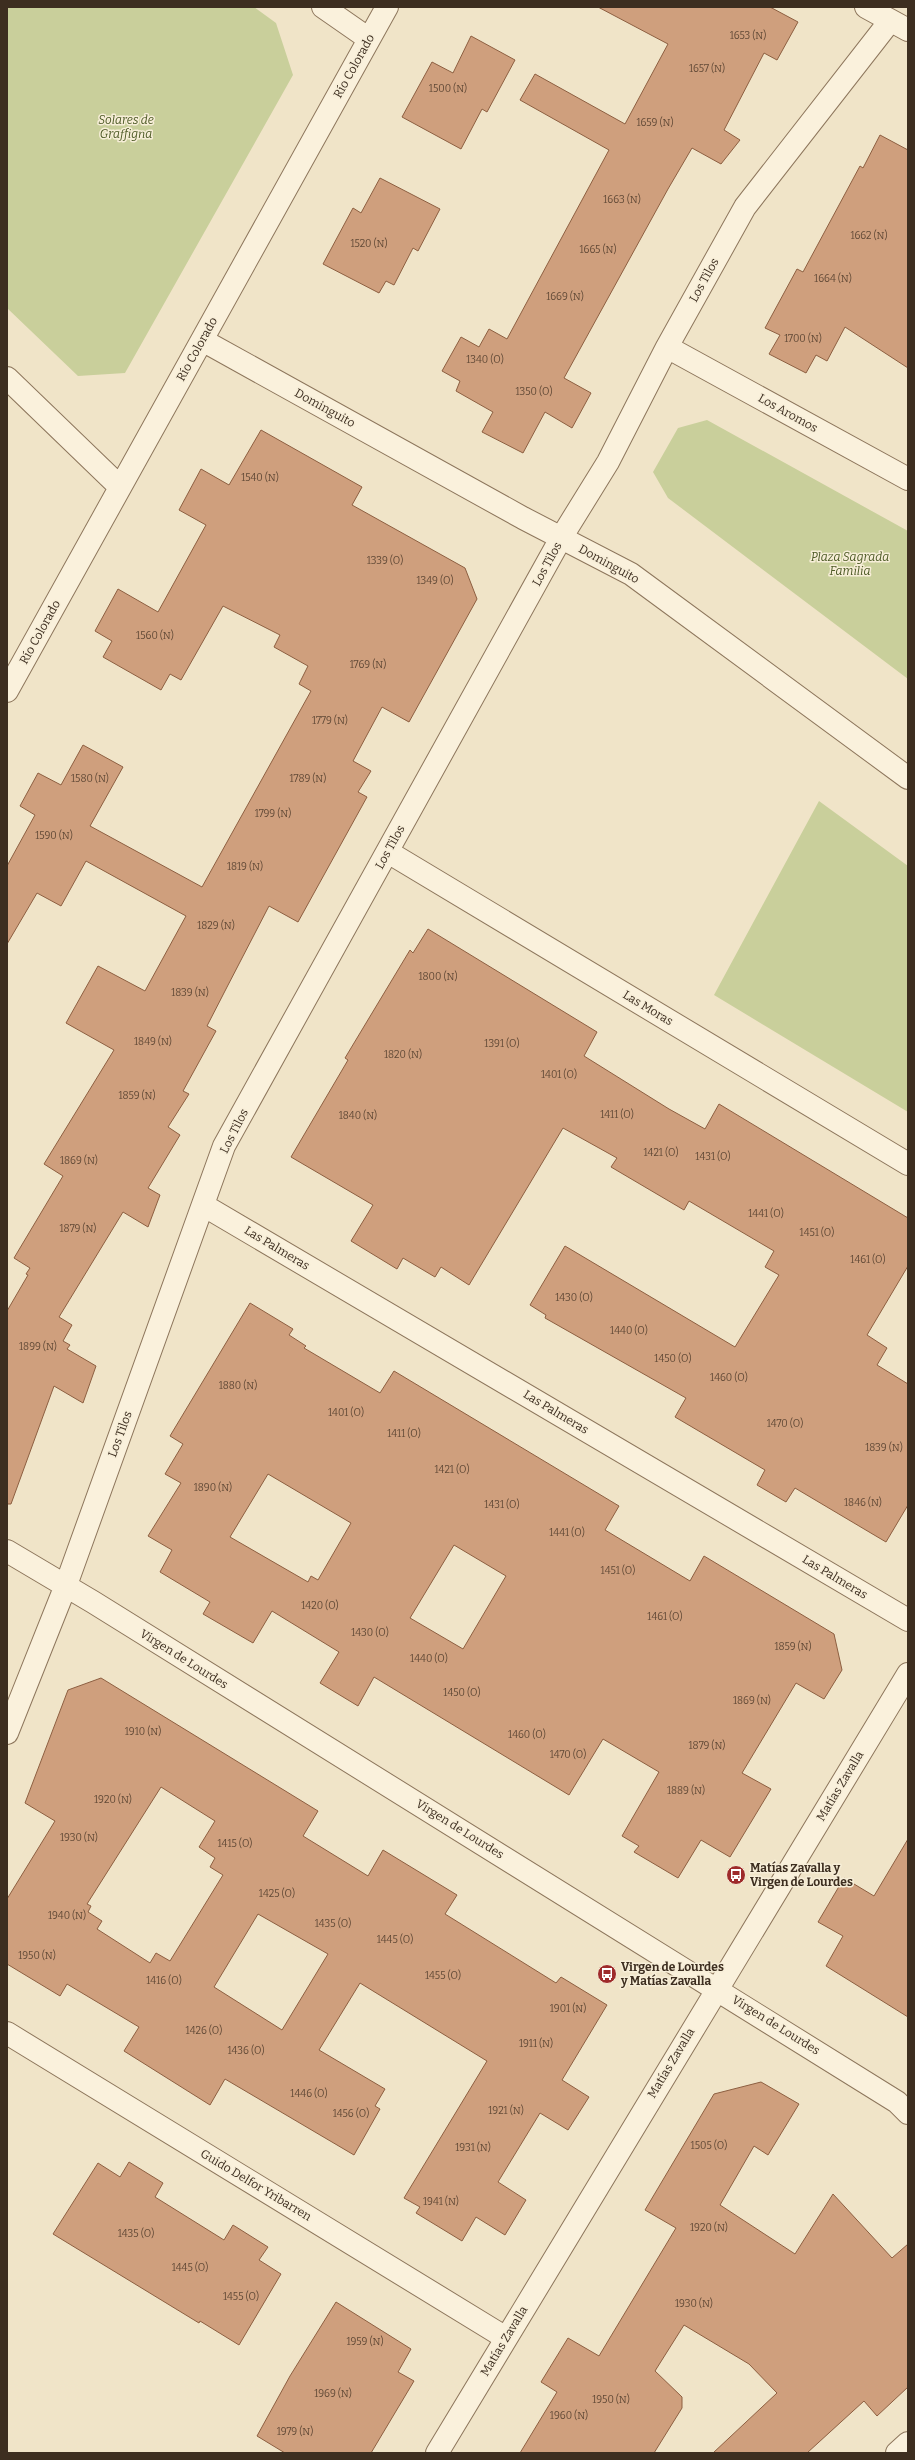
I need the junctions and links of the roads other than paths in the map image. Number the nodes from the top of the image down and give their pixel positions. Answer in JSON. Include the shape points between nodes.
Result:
{"nodes":[{"id":1,"x":323,"y":7,"type":"edge"},
{"id":2,"x":387,"y":7,"type":"edge"},
{"id":3,"x":866,"y":7,"type":"edge"},
{"id":4,"x":899,"y":26,"type":"edge"},
{"id":5,"x":369,"y":39,"type":"junction"},
{"id":6,"x":202,"y":340,"type":"junction"},
{"id":7,"x":667,"y":347,"type":"junction"},
{"id":8,"x":7,"y":378,"type":"edge"},
{"id":9,"x":908,"y":479,"type":"edge"},
{"id":10,"x":120,"y":487,"type":"junction"},
{"id":11,"x":561,"y":538,"type":"junction"},
{"id":12,"x":7,"y":691,"type":"edge"},
{"id":13,"x":908,"y":778,"type":"edge"},
{"id":14,"x":388,"y":852,"type":"junction"},
{"id":15,"x":908,"y":1164,"type":"edge"},
{"id":16,"x":203,"y":1205,"type":"junction"},
{"id":17,"x":7,"y":1551,"type":"edge"},
{"id":18,"x":66,"y":1586,"type":"junction"},
{"id":19,"x":908,"y":1620,"type":"edge"},
{"id":20,"x":908,"y":1674,"type":"edge"},
{"id":21,"x":7,"y":1733,"type":"edge"},
{"id":22,"x":716,"y":1988,"type":"junction"},
{"id":23,"x":7,"y":2033,"type":"edge"},
{"id":24,"x":908,"y":2113,"type":"edge"},
{"id":25,"x":506,"y":2338,"type":"junction"},
{"id":26,"x":908,"y":2443,"type":"edge"},
{"id":27,"x":437,"y":2453,"type":"edge"},
{"id":28,"x":897,"y":2453,"type":"edge"}],
"edges":[{"from":1,"to":5,"type":"street"},
{"from":2,"to":5,"type":"street","name":"Río Colorado"},
{"from":3,"to":4,"type":"street"},
{"from":4,"to":7,"type":"street","name":"Los Tilos","via":[[745,207]]},
{"from":5,"to":6,"type":"street","name":"Río Colorado"},
{"from":6,"to":10,"type":"street","name":"Río Colorado"},
{"from":6,"to":11,"type":"street","name":"Dominguito"},
{"from":7,"to":9,"type":"street","name":"Los Aromos"},
{"from":7,"to":11,"type":"street","name":"Los Tilos","via":[[608,462]]},
{"from":8,"to":10,"type":"street"},
{"from":10,"to":12,"type":"street","name":"Río Colorado"},
{"from":11,"to":13,"type":"street","name":"Dominguito","via":[[630,574]]},
{"from":11,"to":14,"type":"street","name":"Los Tilos"},
{"from":14,"to":15,"type":"street","name":"Las Moras"},
{"from":14,"to":16,"type":"street","name":"Los Tilos","via":[[224,1146]]},
{"from":16,"to":18,"type":"street","name":"Los Tilos"},
{"from":16,"to":19,"type":"street","name":"Las Palmeras"},
{"from":17,"to":18,"type":"street","name":"Virgen de Lourdes"},
{"from":18,"to":21,"type":"street","name":"Los Tilos"},
{"from":18,"to":22,"type":"street","name":"Virgen de Lourdes"},
{"from":20,"to":22,"type":"street","name":"Matías Zavalla"},
{"from":22,"to":24,"type":"street","name":"Virgen de Lourdes","via":[[897,2102]]},
{"from":22,"to":25,"type":"street","name":"Matías Zavalla"},
{"from":23,"to":25,"type":"street","name":"Guido Delfor Yribarren"},
{"from":25,"to":27,"type":"street","name":"Matías Zavalla"},
{"from":26,"to":28,"type":"street"}]}
